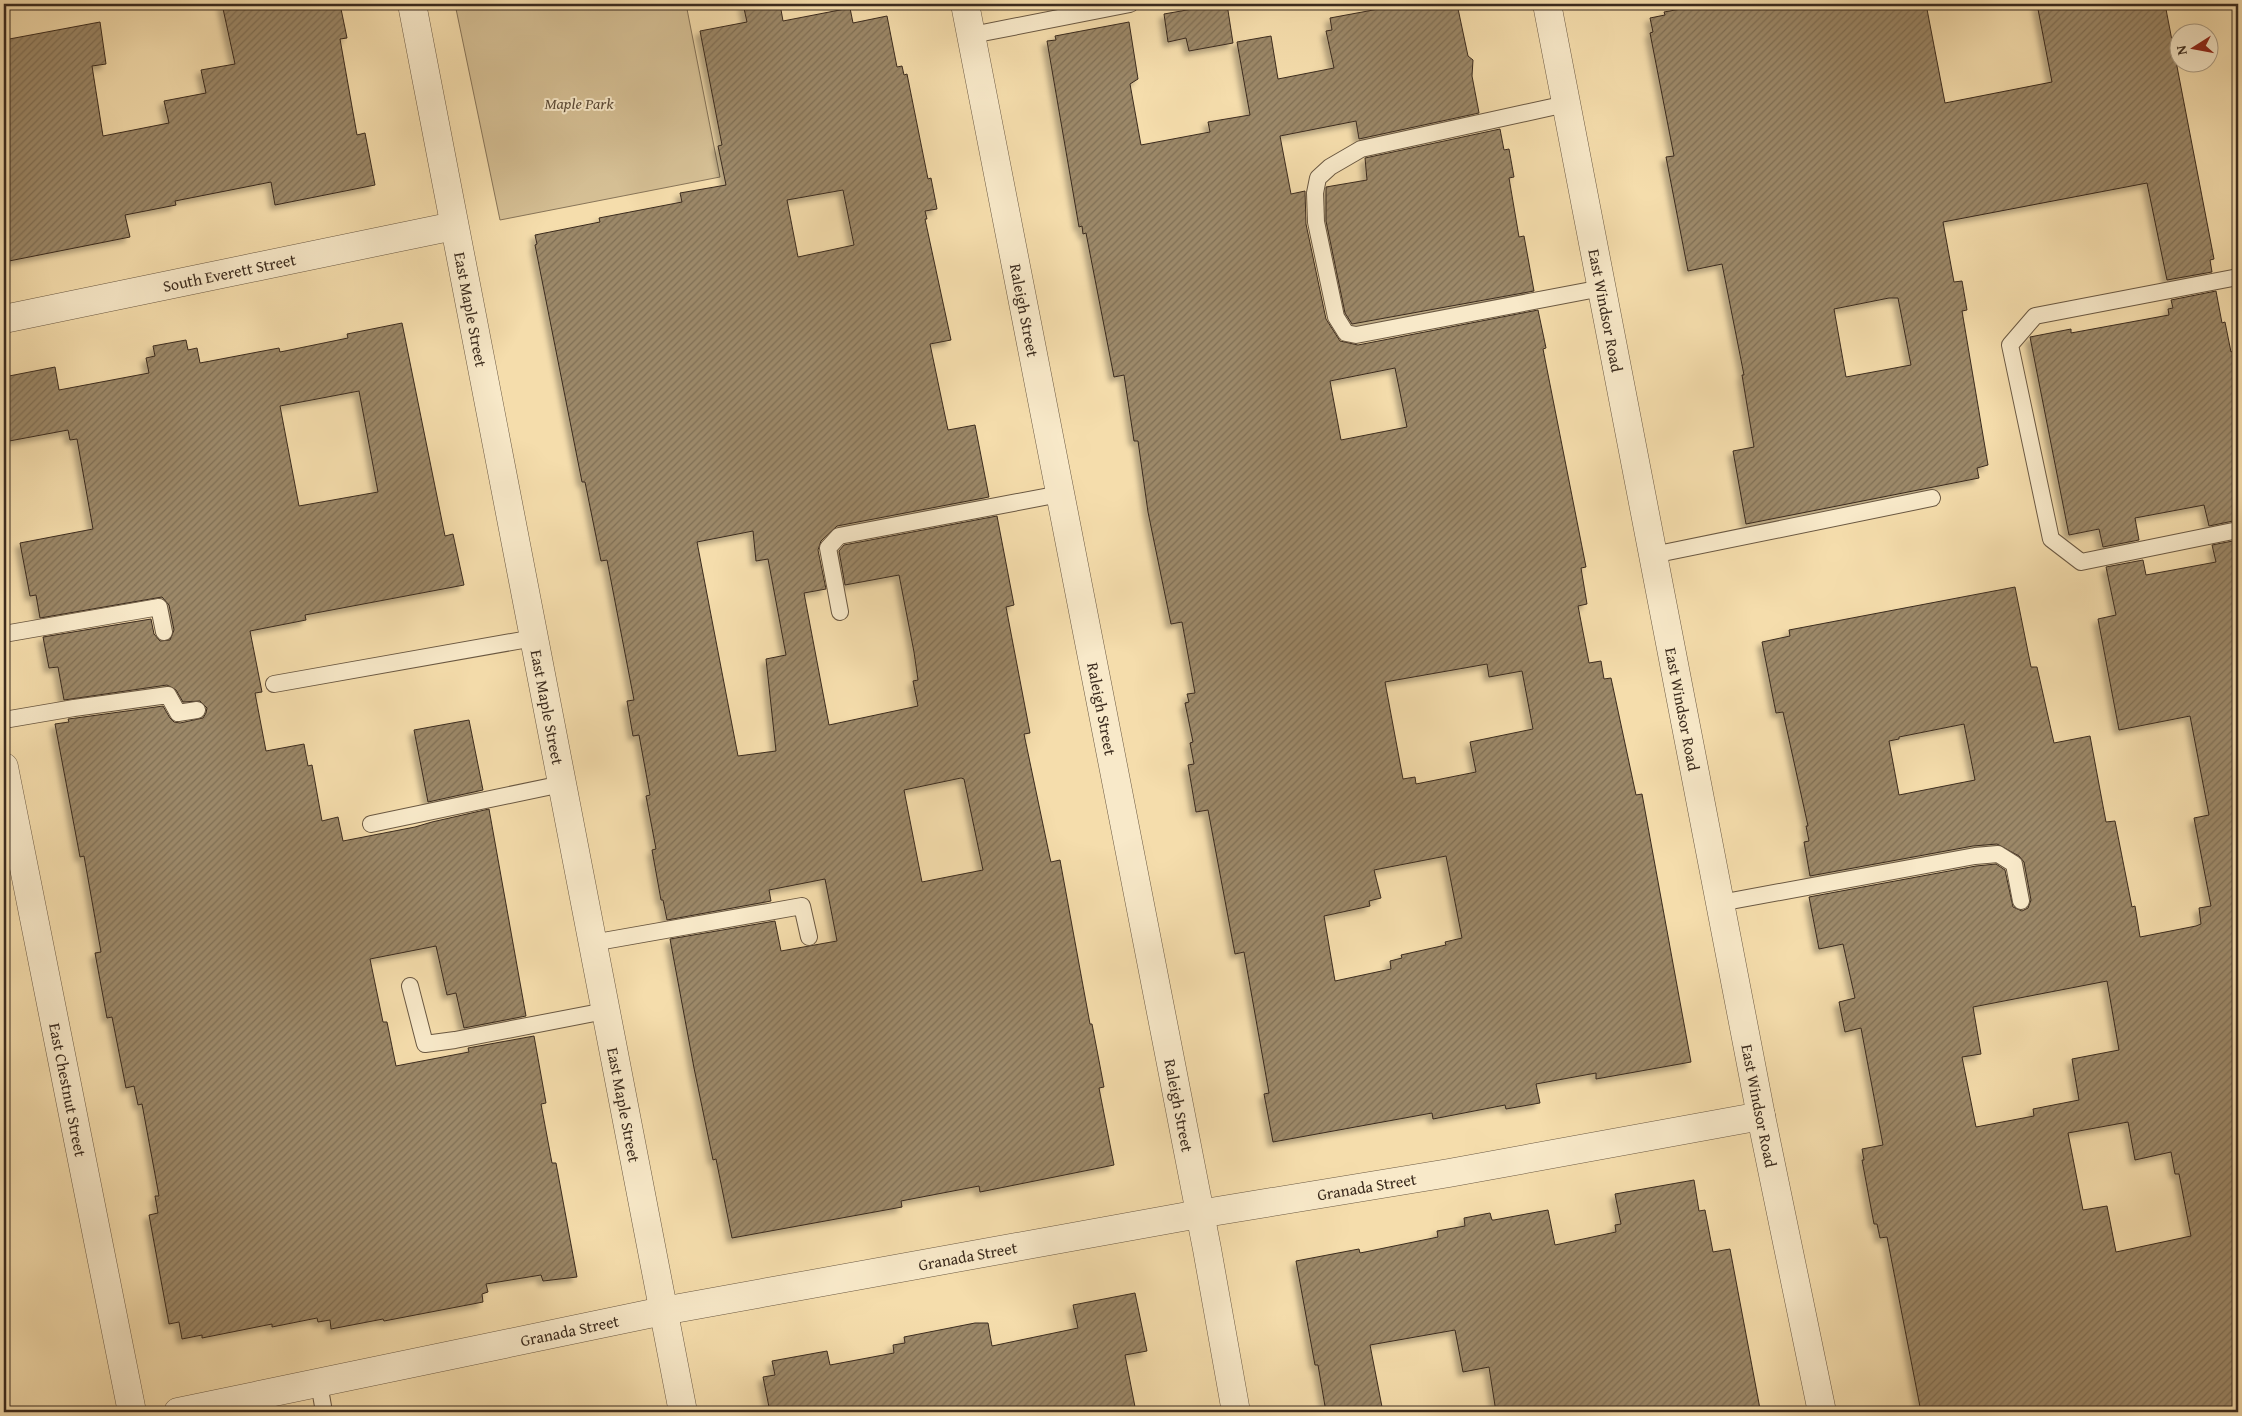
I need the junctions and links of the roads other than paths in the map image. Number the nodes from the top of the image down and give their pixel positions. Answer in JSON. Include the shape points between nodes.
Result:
{"nodes":[{"id":1,"x":412,"y":4,"type":"edge"},
{"id":2,"x":965,"y":4,"type":"edge"},
{"id":3,"x":1130,"y":4,"type":"edge"},
{"id":4,"x":1547,"y":4,"type":"edge"},
{"id":5,"x":972,"y":35,"type":"junction"},
{"id":6,"x":1566,"y":104,"type":"junction"},
{"id":7,"x":454,"y":226,"type":"junction"},
{"id":8,"x":2238,"y":277,"type":"edge"},
{"id":9,"x":1602,"y":288,"type":"junction"},
{"id":10,"x":4,"y":319,"type":"edge"},
{"id":11,"x":1060,"y":494,"type":"junction"},
{"id":12,"x":1932,"y":498,"type":"dead end"},
{"id":13,"x":2238,"y":530,"type":"edge"},
{"id":14,"x":1653,"y":555,"type":"junction"},
{"id":15,"x":840,"y":612,"type":"dead end"},
{"id":16,"x":164,"y":632,"type":"dead end"},
{"id":17,"x":4,"y":634,"type":"edge"},
{"id":18,"x":534,"y":638,"type":"junction"},
{"id":19,"x":274,"y":684,"type":"dead end"},
{"id":20,"x":197,"y":710,"type":"dead end"},
{"id":21,"x":4,"y":720,"type":"edge"},
{"id":22,"x":4,"y":767,"type":"edge"},
{"id":23,"x":562,"y":784,"type":"junction"},
{"id":24,"x":371,"y":824,"type":"dead end"},
{"id":25,"x":2021,"y":901,"type":"dead end"},
{"id":26,"x":1720,"y":903,"type":"junction"},
{"id":27,"x":810,"y":938,"type":"dead end"},
{"id":28,"x":592,"y":943,"type":"junction"},
{"id":29,"x":410,"y":986,"type":"dead end"},
{"id":30,"x":605,"y":1011,"type":"junction"},
{"id":31,"x":1761,"y":1116,"type":"junction"},
{"id":32,"x":1200,"y":1214,"type":"junction"},
{"id":33,"x":663,"y":1311,"type":"junction"},
{"id":34,"x":319,"y":1383,"type":"junction"},
{"id":35,"x":132,"y":1412,"type":"edge"},
{"id":36,"x":178,"y":1412,"type":"edge"},
{"id":37,"x":324,"y":1412,"type":"edge"},
{"id":38,"x":682,"y":1412,"type":"edge"},
{"id":39,"x":1236,"y":1412,"type":"edge"},
{"id":40,"x":1822,"y":1412,"type":"edge"}],
"edges":[{"from":1,"to":7,"type":"street","name":"East Maple Street"},
{"from":2,"to":5,"type":"street","name":"Raleigh Street"},
{"from":3,"to":5,"type":"lane"},
{"from":4,"to":6,"type":"street","name":"East Windsor Road"},
{"from":5,"to":11,"type":"street","name":"Raleigh Street"},
{"from":6,"to":9,"type":"street","name":"East Windsor Road"},
{"from":6,"to":9,"type":"lane","via":[[1361,149],[1318,178],[1316,222],[1336,317],[1346,333],[1356,335]]},
{"from":7,"to":10,"type":"street","name":"South Everett Street"},
{"from":7,"to":18,"type":"street","name":"East Maple Street"},
{"from":8,"to":13,"type":"lane","via":[[2035,316],[2010,345],[2051,539],[2081,562]]},
{"from":9,"to":14,"type":"street","name":"East Windsor Road"},
{"from":11,"to":15,"type":"lane","via":[[839,536],[828,548]]},
{"from":11,"to":32,"type":"street","name":"Raleigh Street"},
{"from":12,"to":14,"type":"lane"},
{"from":14,"to":26,"type":"street","name":"East Windsor Road"},
{"from":16,"to":17,"type":"lane","via":[[159,607]]},
{"from":18,"to":19,"type":"lane"},
{"from":18,"to":23,"type":"street","name":"East Maple Street"},
{"from":20,"to":21,"type":"lane","via":[[178,713],[168,695]]},
{"from":22,"to":35,"type":"street","name":"East Chestnut Street"},
{"from":23,"to":24,"type":"lane"},
{"from":23,"to":28,"type":"street","name":"East Maple Street"},
{"from":25,"to":26,"type":"lane","via":[[2014,864],[1998,854]]},
{"from":26,"to":31,"type":"street","name":"East Windsor Road"},
{"from":27,"to":28,"type":"lane","via":[[802,906]]},
{"from":28,"to":30,"type":"street","name":"East Maple Street"},
{"from":29,"to":30,"type":"lane","via":[[425,1044]]},
{"from":30,"to":33,"type":"street","name":"East Maple Street"},
{"from":31,"to":32,"type":"street","name":"Granada Street","via":[[1449,1174]]},
{"from":31,"to":40,"type":"street","name":"East Windsor Road"},
{"from":32,"to":33,"type":"street","name":"Granada Street"},
{"from":32,"to":39,"type":"street","name":"Raleigh Street"},
{"from":33,"to":34,"type":"street","name":"Granada Street"},
{"from":33,"to":38,"type":"street","name":"East Maple Street"},
{"from":34,"to":36,"type":"street","name":"Granada Street"},
{"from":34,"to":37,"type":"lane"}]}
